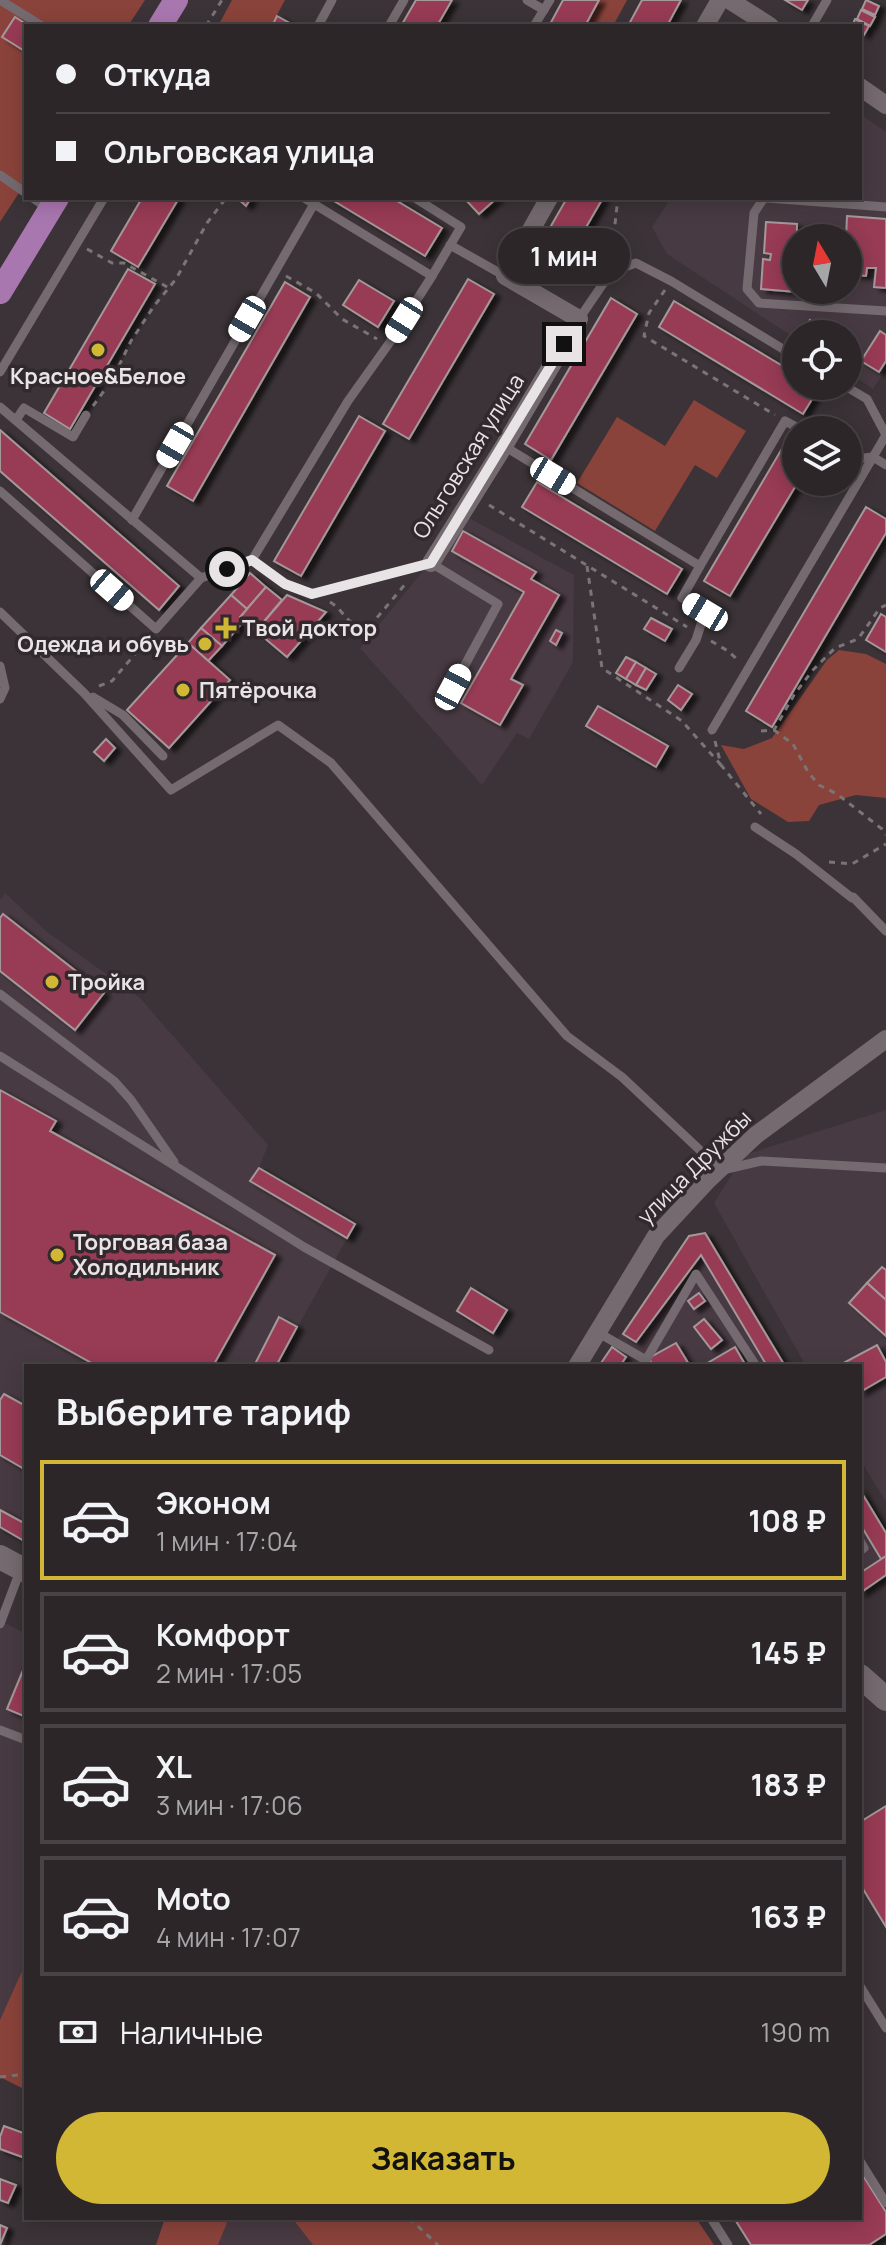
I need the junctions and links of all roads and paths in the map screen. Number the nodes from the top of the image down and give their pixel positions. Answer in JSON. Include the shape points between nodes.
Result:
{"nodes":[{"id":1,"x":0,"y":0,"type":"edge"},
{"id":2,"x":176,"y":0,"type":"edge"},
{"id":3,"x":222,"y":0,"type":"edge"},
{"id":4,"x":332,"y":0,"type":"edge"},
{"id":5,"x":404,"y":0,"type":"edge"},
{"id":6,"x":527,"y":0,"type":"edge"},
{"id":7,"x":550,"y":0,"type":"edge"},
{"id":8,"x":720,"y":0,"type":"edge"},
{"id":9,"x":729,"y":0,"type":"edge"},
{"id":10,"x":827,"y":0,"type":"edge"},
{"id":11,"x":544,"y":10,"type":"junction"},
{"id":12,"x":39,"y":24,"type":"edge"},
{"id":13,"x":161,"y":24,"type":"edge"},
{"id":14,"x":207,"y":24,"type":"edge"},
{"id":15,"x":319,"y":24,"type":"edge"},
{"id":16,"x":390,"y":24,"type":"edge"},
{"id":17,"x":535,"y":24,"type":"edge"},
{"id":18,"x":706,"y":24,"type":"edge"},
{"id":19,"x":767,"y":24,"type":"edge"},
{"id":20,"x":813,"y":24,"type":"edge"},
{"id":21,"x":862,"y":88,"type":"edge"},
{"id":22,"x":886,"y":105,"type":"edge"},
{"id":23,"x":0,"y":175,"type":"edge"},
{"id":24,"x":24,"y":192,"type":"edge"},
{"id":25,"x":103,"y":200,"type":"edge"},
{"id":26,"x":224,"y":200,"type":"edge"},
{"id":27,"x":307,"y":200,"type":"edge"},
{"id":28,"x":548,"y":200,"type":"edge"},
{"id":29,"x":620,"y":200,"type":"edge"},
{"id":30,"x":764,"y":200,"type":"edge"},
{"id":31,"x":792,"y":200,"type":"edge"},
{"id":32,"x":47,"y":202,"type":"edge"},
{"id":33,"x":432,"y":203,"type":"edge"},
{"id":34,"x":314,"y":204,"type":"junction"},
{"id":35,"x":886,"y":207,"type":"edge"},
{"id":36,"x":77,"y":243,"type":"junction"},
{"id":37,"x":450,"y":245,"type":"junction"},
{"id":38,"x":276,"y":269,"type":"junction"},
{"id":39,"x":611,"y":272,"type":"junction"},
{"id":40,"x":432,"y":276,"type":"junction"},
{"id":41,"x":505,"y":276,"type":"junction"},
{"id":42,"x":671,"y":281,"type":"junction"},
{"id":43,"x":169,"y":288,"type":"junction"},
{"id":44,"x":0,"y":292,"type":"edge"},
{"id":45,"x":886,"y":311,"type":"edge"},
{"id":46,"x":579,"y":319,"type":"junction"},
{"id":47,"x":390,"y":342,"type":"junction"},
{"id":48,"x":782,"y":348,"type":"edge"},
{"id":49,"x":0,"y":372,"type":"edge"},
{"id":50,"x":862,"y":396,"type":"edge"},
{"id":51,"x":0,"y":407,"type":"edge"},
{"id":52,"x":86,"y":415,"type":"joint"},
{"id":53,"x":782,"y":419,"type":"edge"},
{"id":54,"x":16,"y":420,"type":"junction"},
{"id":55,"x":782,"y":426,"type":"edge"},
{"id":56,"x":504,"y":446,"type":"junction"},
{"id":57,"x":873,"y":457,"type":"junction"},
{"id":58,"x":862,"y":458,"type":"edge"},
{"id":59,"x":886,"y":465,"type":"edge"},
{"id":60,"x":0,"y":491,"type":"edge"},
{"id":61,"x":472,"y":494,"type":"junction"},
{"id":62,"x":132,"y":520,"type":"junction"},
{"id":63,"x":252,"y":560,"type":"junction"},
{"id":64,"x":426,"y":564,"type":"junction"},
{"id":65,"x":587,"y":566,"type":"junction"},
{"id":66,"x":700,"y":566,"type":"junction"},
{"id":67,"x":201,"y":578,"type":"junction"},
{"id":68,"x":312,"y":594,"type":"junction"},
{"id":69,"x":886,"y":605,"type":"edge"},
{"id":70,"x":0,"y":612,"type":"edge"},
{"id":71,"x":156,"y":629,"type":"junction"},
{"id":72,"x":698,"y":634,"type":"junction"},
{"id":73,"x":0,"y":666,"type":"edge"},
{"id":74,"x":679,"y":668,"type":"dead end"},
{"id":75,"x":747,"y":670,"type":"junction"},
{"id":76,"x":453,"y":687,"type":"dead end"},
{"id":77,"x":84,"y":693,"type":"junction"},
{"id":78,"x":0,"y":699,"type":"edge"},
{"id":79,"x":712,"y":730,"type":"joint"},
{"id":80,"x":774,"y":730,"type":"junction"},
{"id":81,"x":761,"y":731,"type":"dead end"},
{"id":82,"x":163,"y":756,"type":"dead end"},
{"id":83,"x":721,"y":765,"type":"junction"},
{"id":84,"x":765,"y":819,"type":"dead end"},
{"id":85,"x":755,"y":827,"type":"dead end"},
{"id":86,"x":886,"y":835,"type":"edge"},
{"id":87,"x":886,"y":844,"type":"edge"},
{"id":88,"x":826,"y":862,"type":"dead end"},
{"id":89,"x":886,"y":931,"type":"edge"},
{"id":90,"x":0,"y":994,"type":"edge"},
{"id":91,"x":886,"y":1039,"type":"edge"},
{"id":92,"x":0,"y":1056,"type":"edge"},
{"id":93,"x":179,"y":1168,"type":"junction"},
{"id":94,"x":886,"y":1168,"type":"edge"},
{"id":95,"x":718,"y":1171,"type":"junction"},
{"id":96,"x":597,"y":1332,"type":"junction"},
{"id":97,"x":489,"y":1350,"type":"dead end"},
{"id":98,"x":644,"y":1363,"type":"edge"},
{"id":99,"x":578,"y":1364,"type":"edge"},
{"id":100,"x":755,"y":1364,"type":"edge"},
{"id":101,"x":15,"y":1565,"type":"edge"},
{"id":102,"x":0,"y":1624,"type":"edge"},
{"id":103,"x":862,"y":1678,"type":"edge"},
{"id":104,"x":886,"y":1699,"type":"edge"},
{"id":105,"x":0,"y":1730,"type":"edge"},
{"id":106,"x":24,"y":1739,"type":"edge"},
{"id":107,"x":862,"y":1989,"type":"edge"},
{"id":108,"x":886,"y":2028,"type":"edge"},
{"id":109,"x":24,"y":2074,"type":"edge"},
{"id":110,"x":0,"y":2077,"type":"edge"},
{"id":111,"x":862,"y":2164,"type":"edge"},
{"id":112,"x":886,"y":2203,"type":"edge"},
{"id":113,"x":411,"y":2220,"type":"edge"},
{"id":114,"x":712,"y":2220,"type":"edge"},
{"id":115,"x":438,"y":2245,"type":"edge"},
{"id":116,"x":728,"y":2245,"type":"edge"}],
"edges":[{"from":1,"to":12,"type":"lane"},
{"from":2,"to":13,"type":"main road"},
{"from":3,"to":14,"type":"path"},
{"from":4,"to":15,"type":"lane"},
{"from":5,"to":16,"type":"lane"},
{"from":6,"to":11,"type":"lane"},
{"from":7,"to":11,"type":"lane"},
{"from":8,"to":18,"type":"street"},
{"from":9,"to":19,"type":"street"},
{"from":10,"to":20,"type":"lane"},
{"from":11,"to":17,"type":"lane"},
{"from":21,"to":22,"type":"street"},
{"from":23,"to":24,"type":"lane"},
{"from":25,"to":36,"type":"lane"},
{"from":26,"to":43,"type":"path"},
{"from":27,"to":34,"type":"lane"},
{"from":28,"to":41,"type":"street"},
{"from":29,"to":39,"type":"path"},
{"from":30,"to":45,"type":"lane","via":[[754,213],[747,289],[759,303]]},
{"from":31,"to":35,"type":"lane"},
{"from":32,"to":44,"type":"main road"},
{"from":33,"to":37,"type":"lane","via":[[461,227]]},
{"from":34,"to":38,"type":"lane"},
{"from":34,"to":40,"type":"lane"},
{"from":36,"to":43,"type":"path"},
{"from":36,"to":49,"type":"lane"},
{"from":37,"to":40,"type":"lane"},
{"from":37,"to":41,"type":"lane"},
{"from":38,"to":47,"type":"path","via":[[316,293],[342,319]]},
{"from":38,"to":62,"type":"lane"},
{"from":39,"to":42,"type":"lane","via":[[636,263]]},
{"from":39,"to":46,"type":"lane"},
{"from":40,"to":47,"type":"lane"},
{"from":41,"to":46,"type":"street"},
{"from":42,"to":48,"type":"lane"},
{"from":42,"to":53,"type":"path","via":[[649,313],[644,336]]},
{"from":43,"to":52,"type":"path"},
{"from":46,"to":56,"type":"street","name":"Ольговская улица"},
{"from":47,"to":63,"type":"lane"},
{"from":50,"to":57,"type":"lane","via":[[886,435]]},
{"from":51,"to":54,"type":"lane"},
{"from":52,"to":54,"type":"lane","via":[[73,437],[24,408]]},
{"from":54,"to":62,"type":"lane"},
{"from":55,"to":66,"type":"lane"},
{"from":56,"to":61,"type":"street","name":"Ольговская улица"},
{"from":56,"to":66,"type":"lane"},
{"from":57,"to":58,"type":"lane"},
{"from":57,"to":59,"type":"lane"},
{"from":57,"to":75,"type":"lane"},
{"from":60,"to":71,"type":"lane"},
{"from":61,"to":64,"type":"street","name":"Ольговская улица"},
{"from":61,"to":65,"type":"path"},
{"from":62,"to":67,"type":"lane"},
{"from":63,"to":67,"type":"lane"},
{"from":63,"to":68,"type":"lane","via":[[285,584]]},
{"from":64,"to":68,"type":"lane"},
{"from":64,"to":68,"type":"path","via":[[370,626],[349,623],[339,608]]},
{"from":64,"to":76,"type":"lane","via":[[498,604]]},
{"from":65,"to":72,"type":"path"},
{"from":65,"to":83,"type":"path","via":[[602,668],[682,721]]},
{"from":66,"to":72,"type":"lane","via":[[682,598],[705,612]]},
{"from":67,"to":71,"type":"lane"},
{"from":69,"to":80,"type":"path","via":[[858,639],[835,648],[812,671]]},
{"from":70,"to":77,"type":"lane"},
{"from":71,"to":77,"type":"path","via":[[112,681]]},
{"from":72,"to":74,"type":"lane"},
{"from":72,"to":75,"type":"path","via":[[728,651]]},
{"from":73,"to":78,"type":"lane","via":[[5,688]]},
{"from":75,"to":79,"type":"lane"},
{"from":77,"to":82,"type":"lane","via":[[123,715]]},
{"from":77,"to":95,"type":"lane","via":[[171,790],[278,725],[331,763],[567,1036],[622,1077]]},
{"from":79,"to":83,"type":"path"},
{"from":80,"to":81,"type":"path"},
{"from":80,"to":86,"type":"path","via":[[793,744],[819,785]]},
{"from":83,"to":84,"type":"path"},
{"from":85,"to":89,"type":"lane","via":[[853,897]]},
{"from":87,"to":88,"type":"path","via":[[852,864]]},
{"from":90,"to":93,"type":"lane","via":[[114,1081]]},
{"from":91,"to":95,"type":"street","name":"улица Дружбы","via":[[756,1135]]},
{"from":92,"to":93,"type":"lane"},
{"from":93,"to":97,"type":"lane","via":[[304,1247]]},
{"from":94,"to":95,"type":"lane","via":[[761,1161]]},
{"from":95,"to":96,"type":"street","name":"улица Дружбы","via":[[656,1236]]},
{"from":96,"to":98,"type":"lane"},
{"from":96,"to":99,"type":"street","name":"улица Дружбы"},
{"from":98,"to":100,"type":"lane","via":[[696,1274]]},
{"from":101,"to":102,"type":"lane"},
{"from":103,"to":104,"type":"street"},
{"from":105,"to":106,"type":"lane"},
{"from":107,"to":108,"type":"lane"},
{"from":109,"to":110,"type":"path"},
{"from":111,"to":112,"type":"lane"},
{"from":113,"to":115,"type":"path"},
{"from":114,"to":116,"type":"lane"}]}
